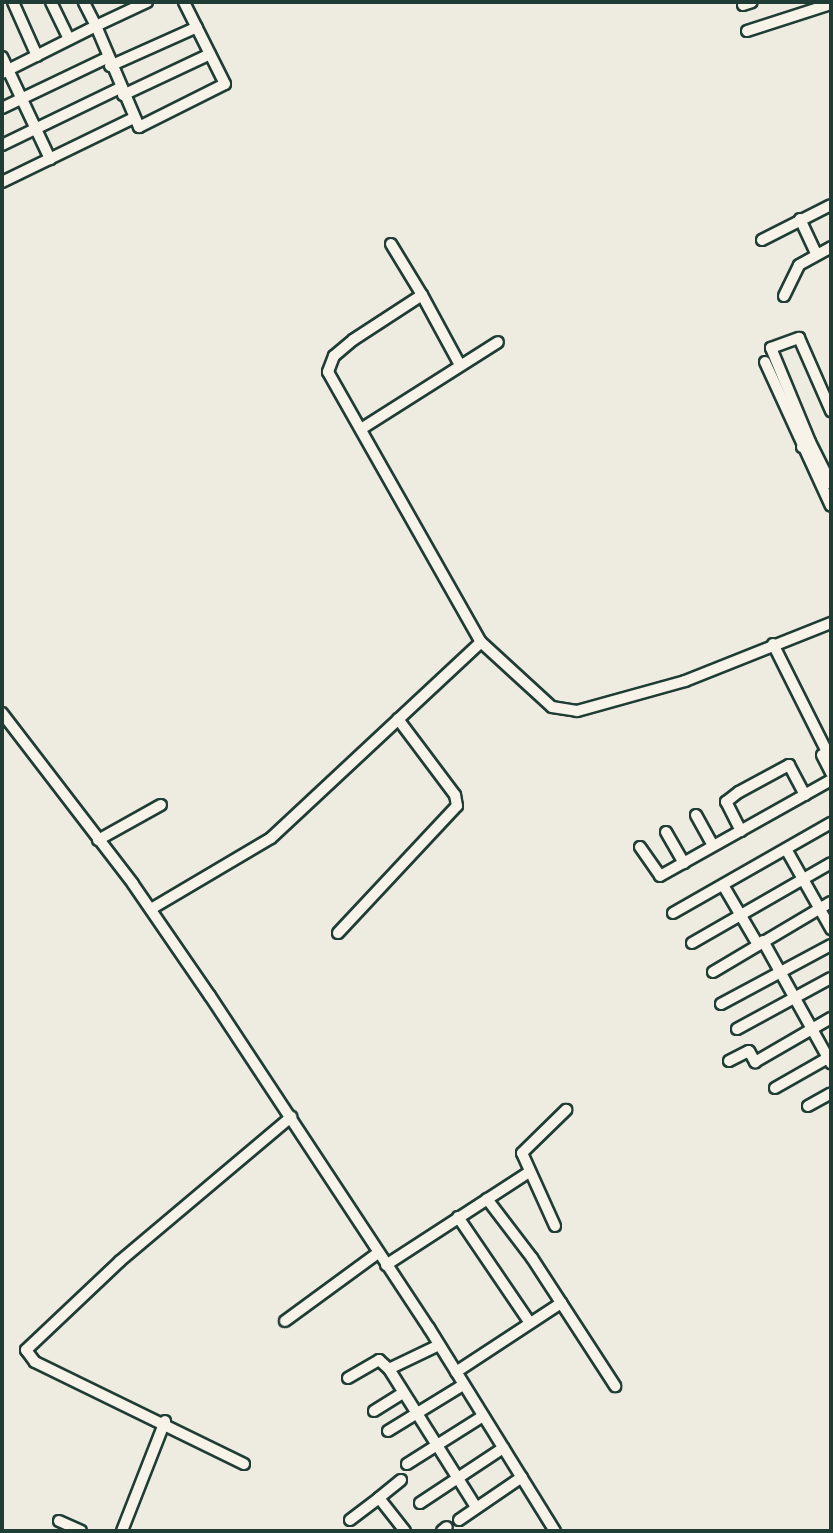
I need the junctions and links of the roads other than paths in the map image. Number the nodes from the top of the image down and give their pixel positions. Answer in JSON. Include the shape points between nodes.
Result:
{"nodes":[{"id":1,"x":13,"y":2,"type":"edge"},
{"id":2,"x":51,"y":2,"type":"edge"},
{"id":3,"x":84,"y":2,"type":"edge"},
{"id":4,"x":147,"y":2,"type":"edge"},
{"id":5,"x":184,"y":2,"type":"edge"},
{"id":6,"x":831,"y":4,"type":"edge"},
{"id":7,"x":96,"y":26,"type":"junction"},
{"id":8,"x":197,"y":27,"type":"junction"},
{"id":9,"x":747,"y":31,"type":"dead end"},
{"id":10,"x":69,"y":39,"type":"junction"},
{"id":11,"x":210,"y":54,"type":"junction"},
{"id":12,"x":37,"y":55,"type":"junction"},
{"id":13,"x":2,"y":57,"type":"edge"},
{"id":14,"x":109,"y":62,"type":"junction"},
{"id":15,"x":5,"y":71,"type":"edge"},
{"id":16,"x":122,"y":91,"type":"junction"},
{"id":17,"x":22,"y":99,"type":"junction"},
{"id":18,"x":2,"y":108,"type":"edge"},
{"id":19,"x":134,"y":118,"type":"junction"},
{"id":20,"x":36,"y":129,"type":"junction"},
{"id":21,"x":2,"y":145,"type":"edge"},
{"id":22,"x":50,"y":159,"type":"junction"},
{"id":23,"x":2,"y":182,"type":"edge"},
{"id":24,"x":831,"y":205,"type":"edge"},
{"id":25,"x":800,"y":219,"type":"junction"},
{"id":26,"x":762,"y":240,"type":"dead end"},
{"id":27,"x":391,"y":244,"type":"dead end"},
{"id":28,"x":831,"y":247,"type":"edge"},
{"id":29,"x":816,"y":253,"type":"junction"},
{"id":30,"x":422,"y":295,"type":"junction"},
{"id":31,"x":784,"y":296,"type":"dead end"},
{"id":32,"x":498,"y":342,"type":"dead end"},
{"id":33,"x":765,"y":362,"type":"dead end"},
{"id":34,"x":460,"y":365,"type":"junction"},
{"id":35,"x":831,"y":411,"type":"edge"},
{"id":36,"x":361,"y":429,"type":"junction"},
{"id":37,"x":806,"y":444,"type":"junction"},
{"id":38,"x":831,"y":484,"type":"edge"},
{"id":39,"x":831,"y":506,"type":"edge"},
{"id":40,"x":831,"y":623,"type":"edge"},
{"id":41,"x":481,"y":642,"type":"junction"},
{"id":42,"x":773,"y":644,"type":"junction"},
{"id":43,"x":2,"y":713,"type":"edge"},
{"id":44,"x":398,"y":719,"type":"junction"},
{"id":45,"x":818,"y":748,"type":"dead end"},
{"id":46,"x":831,"y":760,"type":"edge"},
{"id":47,"x":831,"y":773,"type":"edge"},
{"id":48,"x":831,"y":780,"type":"edge"},
{"id":49,"x":805,"y":795,"type":"junction"},
{"id":50,"x":161,"y":805,"type":"dead end"},
{"id":51,"x":696,"y":815,"type":"dead end"},
{"id":52,"x":831,"y":823,"type":"edge"},
{"id":53,"x":741,"y":831,"type":"junction"},
{"id":54,"x":666,"y":832,"type":"dead end"},
{"id":55,"x":98,"y":840,"type":"junction"},
{"id":56,"x":713,"y":846,"type":"junction"},
{"id":57,"x":640,"y":847,"type":"dead end"},
{"id":58,"x":786,"y":849,"type":"junction"},
{"id":59,"x":684,"y":863,"type":"junction"},
{"id":60,"x":831,"y":863,"type":"edge"},
{"id":61,"x":803,"y":879,"type":"junction"},
{"id":62,"x":723,"y":885,"type":"junction"},
{"id":63,"x":831,"y":902,"type":"edge"},
{"id":64,"x":151,"y":909,"type":"junction"},
{"id":65,"x":820,"y":909,"type":"junction"},
{"id":66,"x":673,"y":913,"type":"dead end"},
{"id":67,"x":741,"y":915,"type":"junction"},
{"id":68,"x":831,"y":929,"type":"edge"},
{"id":69,"x":338,"y":933,"type":"dead end"},
{"id":70,"x":692,"y":943,"type":"dead end"},
{"id":71,"x":761,"y":943,"type":"junction"},
{"id":72,"x":831,"y":945,"type":"edge"},
{"id":73,"x":713,"y":972,"type":"dead end"},
{"id":74,"x":780,"y":972,"type":"junction"},
{"id":75,"x":831,"y":978,"type":"edge"},
{"id":76,"x":794,"y":998,"type":"junction"},
{"id":77,"x":722,"y":1004,"type":"dead end"},
{"id":78,"x":831,"y":1018,"type":"edge"},
{"id":79,"x":737,"y":1029,"type":"dead end"},
{"id":80,"x":812,"y":1029,"type":"junction"},
{"id":81,"x":830,"y":1059,"type":"edge"},
{"id":82,"x":729,"y":1061,"type":"dead end"},
{"id":83,"x":775,"y":1088,"type":"dead end"},
{"id":84,"x":831,"y":1093,"type":"edge"},
{"id":85,"x":808,"y":1107,"type":"dead end"},
{"id":86,"x":566,"y":1110,"type":"dead end"},
{"id":87,"x":291,"y":1117,"type":"junction"},
{"id":88,"x":529,"y":1172,"type":"junction"},
{"id":89,"x":487,"y":1199,"type":"junction"},
{"id":90,"x":458,"y":1217,"type":"junction"},
{"id":91,"x":555,"y":1226,"type":"dead end"},
{"id":92,"x":378,"y":1253,"type":"junction"},
{"id":93,"x":386,"y":1265,"type":"junction"},
{"id":94,"x":561,"y":1303,"type":"junction"},
{"id":95,"x":285,"y":1321,"type":"dead end"},
{"id":96,"x":530,"y":1324,"type":"junction"},
{"id":97,"x":439,"y":1345,"type":"junction"},
{"id":98,"x":389,"y":1370,"type":"junction"},
{"id":99,"x":456,"y":1372,"type":"junction"},
{"id":100,"x":348,"y":1378,"type":"dead end"},
{"id":101,"x":463,"y":1385,"type":"junction"},
{"id":102,"x":615,"y":1386,"type":"dead end"},
{"id":103,"x":403,"y":1393,"type":"junction"},
{"id":104,"x":374,"y":1411,"type":"dead end"},
{"id":105,"x":416,"y":1414,"type":"junction"},
{"id":106,"x":483,"y":1416,"type":"junction"},
{"id":107,"x":165,"y":1422,"type":"junction"},
{"id":108,"x":388,"y":1431,"type":"dead end"},
{"id":109,"x":437,"y":1446,"type":"junction"},
{"id":110,"x":503,"y":1448,"type":"junction"},
{"id":111,"x":244,"y":1464,"type":"dead end"},
{"id":112,"x":407,"y":1464,"type":"dead end"},
{"id":113,"x":522,"y":1477,"type":"junction"},
{"id":114,"x":457,"y":1478,"type":"junction"},
{"id":115,"x":401,"y":1480,"type":"dead end"},
{"id":116,"x":379,"y":1498,"type":"junction"},
{"id":117,"x":420,"y":1503,"type":"dead end"},
{"id":118,"x":476,"y":1507,"type":"junction"},
{"id":119,"x":350,"y":1520,"type":"dead end"},
{"id":120,"x":459,"y":1520,"type":"dead end"},
{"id":121,"x":59,"y":1521,"type":"dead end"},
{"id":122,"x":81,"y":1531,"type":"edge"},
{"id":123,"x":122,"y":1531,"type":"edge"},
{"id":124,"x":405,"y":1531,"type":"edge"},
{"id":125,"x":555,"y":1531,"type":"edge"}],
"edges":[{"from":1,"to":12,"type":"street"},
{"from":2,"to":10,"type":"street"},
{"from":3,"to":7,"type":"street"},
{"from":4,"to":7,"type":"street"},
{"from":5,"to":8,"type":"street"},
{"from":6,"to":9,"type":"street"},
{"from":7,"to":10,"type":"street"},
{"from":7,"to":14,"type":"street"},
{"from":8,"to":11,"type":"street"},
{"from":8,"to":14,"type":"street"},
{"from":10,"to":12,"type":"street"},
{"from":11,"to":16,"type":"street"},
{"from":11,"to":19,"type":"street","via":[[225,84],[139,127]]},
{"from":12,"to":15,"type":"street"},
{"from":13,"to":15,"type":"street"},
{"from":14,"to":16,"type":"street"},
{"from":14,"to":17,"type":"street"},
{"from":15,"to":17,"type":"street"},
{"from":16,"to":19,"type":"street"},
{"from":16,"to":20,"type":"street"},
{"from":17,"to":18,"type":"street"},
{"from":17,"to":20,"type":"street"},
{"from":19,"to":22,"type":"street"},
{"from":20,"to":21,"type":"street"},
{"from":20,"to":22,"type":"street"},
{"from":22,"to":23,"type":"street"},
{"from":24,"to":25,"type":"street"},
{"from":25,"to":26,"type":"street"},
{"from":25,"to":29,"type":"street"},
{"from":27,"to":30,"type":"street"},
{"from":28,"to":29,"type":"street"},
{"from":29,"to":31,"type":"street","via":[[799,265]]},
{"from":30,"to":34,"type":"street"},
{"from":30,"to":36,"type":"street","via":[[330,362],[328,372]]},
{"from":32,"to":34,"type":"street"},
{"from":33,"to":37,"type":"street"},
{"from":34,"to":36,"type":"street"},
{"from":35,"to":37,"type":"street","via":[[799,338],[771,348]]},
{"from":36,"to":41,"type":"street"},
{"from":37,"to":38,"type":"street"},
{"from":37,"to":39,"type":"street"},
{"from":40,"to":42,"type":"street"},
{"from":41,"to":42,"type":"street","via":[[540,698],[562,711],[596,707],[685,681]]},
{"from":41,"to":44,"type":"street"},
{"from":42,"to":46,"type":"street"},
{"from":43,"to":55,"type":"street"},
{"from":44,"to":64,"type":"street","via":[[271,838]]},
{"from":44,"to":69,"type":"street","via":[[455,794],[457,806]]},
{"from":45,"to":47,"type":"street"},
{"from":48,"to":49,"type":"street"},
{"from":49,"to":53,"type":"street"},
{"from":49,"to":53,"type":"street","via":[[789,765],[739,792],[726,802]]},
{"from":50,"to":55,"type":"street"},
{"from":51,"to":56,"type":"street"},
{"from":52,"to":58,"type":"street"},
{"from":53,"to":56,"type":"street"},
{"from":54,"to":59,"type":"street"},
{"from":55,"to":64,"type":"street"},
{"from":56,"to":59,"type":"street"},
{"from":57,"to":59,"type":"street","via":[[656,876]]},
{"from":58,"to":61,"type":"street"},
{"from":58,"to":62,"type":"street"},
{"from":60,"to":61,"type":"street"},
{"from":61,"to":65,"type":"street"},
{"from":61,"to":67,"type":"street"},
{"from":62,"to":66,"type":"street"},
{"from":62,"to":67,"type":"street"},
{"from":63,"to":65,"type":"street"},
{"from":64,"to":87,"type":"street"},
{"from":65,"to":68,"type":"street"},
{"from":65,"to":71,"type":"street"},
{"from":67,"to":70,"type":"street"},
{"from":67,"to":71,"type":"street"},
{"from":71,"to":73,"type":"street"},
{"from":71,"to":74,"type":"street"},
{"from":72,"to":74,"type":"street"},
{"from":74,"to":76,"type":"street"},
{"from":74,"to":77,"type":"street"},
{"from":75,"to":76,"type":"street"},
{"from":76,"to":79,"type":"street"},
{"from":76,"to":80,"type":"street"},
{"from":78,"to":80,"type":"street"},
{"from":80,"to":81,"type":"street"},
{"from":80,"to":82,"type":"street","via":[[755,1062],[748,1051]]},
{"from":81,"to":83,"type":"street"},
{"from":84,"to":85,"type":"street"},
{"from":86,"to":88,"type":"street","via":[[523,1151]]},
{"from":87,"to":92,"type":"street"},
{"from":87,"to":107,"type":"street","via":[[130,1252],[26,1348],[35,1362]]},
{"from":88,"to":89,"type":"street"},
{"from":88,"to":91,"type":"street"},
{"from":89,"to":90,"type":"street"},
{"from":89,"to":94,"type":"street"},
{"from":90,"to":93,"type":"street"},
{"from":90,"to":96,"type":"street"},
{"from":92,"to":93,"type":"street"},
{"from":92,"to":95,"type":"street"},
{"from":93,"to":97,"type":"street"},
{"from":94,"to":96,"type":"street"},
{"from":94,"to":102,"type":"street"},
{"from":96,"to":99,"type":"street"},
{"from":97,"to":98,"type":"street"},
{"from":97,"to":99,"type":"street"},
{"from":98,"to":100,"type":"street","via":[[379,1360]]},
{"from":98,"to":103,"type":"street"},
{"from":99,"to":101,"type":"street"},
{"from":101,"to":105,"type":"street"},
{"from":101,"to":106,"type":"street"},
{"from":103,"to":104,"type":"street"},
{"from":103,"to":105,"type":"street"},
{"from":105,"to":108,"type":"street"},
{"from":105,"to":109,"type":"street"},
{"from":106,"to":109,"type":"street"},
{"from":106,"to":110,"type":"street"},
{"from":107,"to":111,"type":"street"},
{"from":107,"to":123,"type":"street"},
{"from":109,"to":112,"type":"street"},
{"from":109,"to":114,"type":"street"},
{"from":110,"to":113,"type":"street"},
{"from":110,"to":114,"type":"street"},
{"from":113,"to":118,"type":"street"},
{"from":113,"to":125,"type":"street"},
{"from":114,"to":117,"type":"street"},
{"from":114,"to":118,"type":"street"},
{"from":115,"to":116,"type":"street"},
{"from":116,"to":119,"type":"street"},
{"from":116,"to":124,"type":"street"},
{"from":118,"to":120,"type":"street"},
{"from":121,"to":122,"type":"street"}]}
